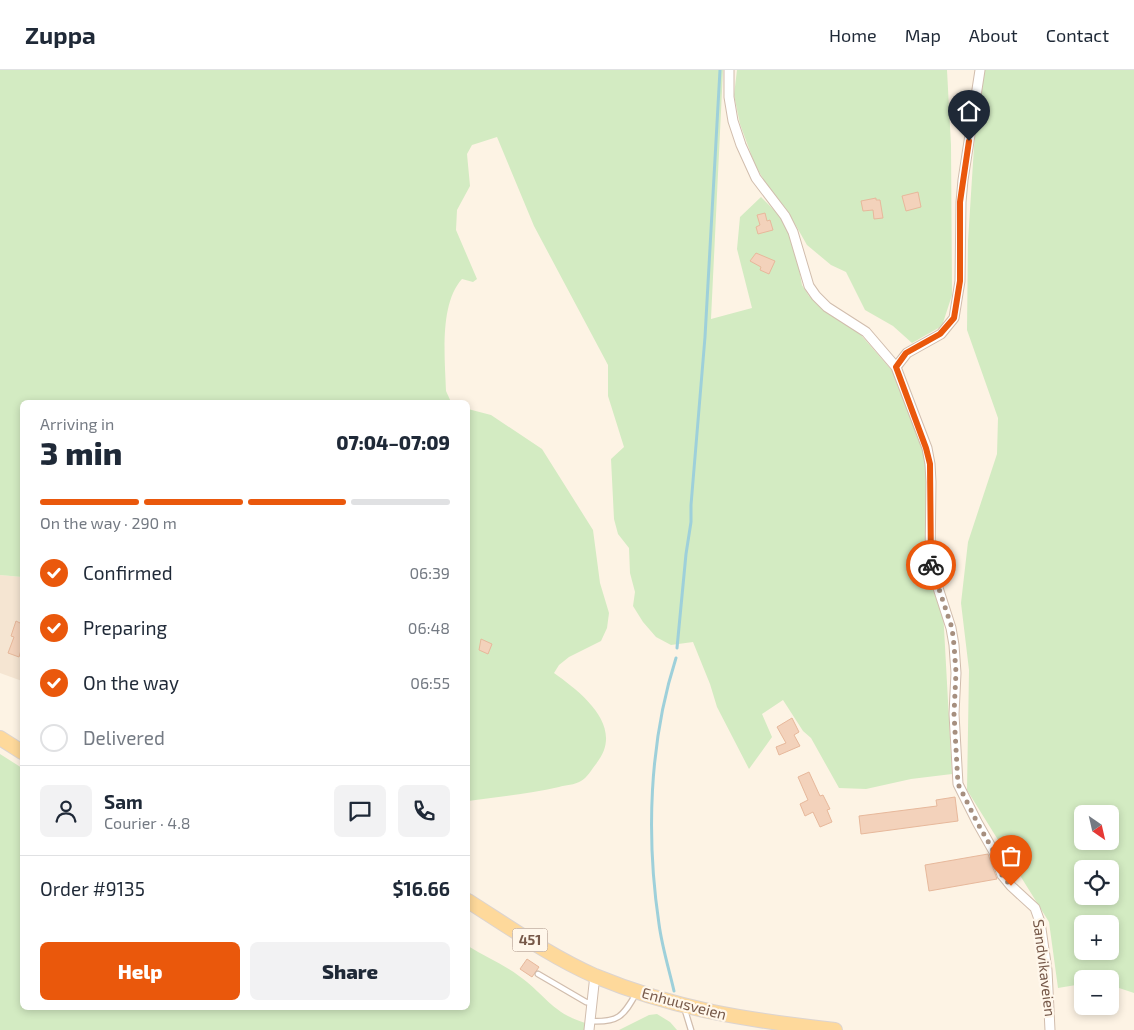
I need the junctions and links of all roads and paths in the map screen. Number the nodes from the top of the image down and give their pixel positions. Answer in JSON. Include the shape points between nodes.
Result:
{"nodes":[{"id":1,"x":729,"y":70,"type":"edge"},
{"id":2,"x":980,"y":70,"type":"edge"},
{"id":3,"x":896,"y":367,"type":"junction"},
{"id":4,"x":0,"y":738,"type":"edge"},
{"id":5,"x":20,"y":751,"type":"edge"},
{"id":6,"x":470,"y":902,"type":"edge"},
{"id":7,"x":538,"y":974,"type":"dead end"},
{"id":8,"x":595,"y":975,"type":"junction"},
{"id":9,"x":637,"y":991,"type":"junction"},
{"id":10,"x":592,"y":1003,"type":"junction"},
{"id":11,"x":684,"y":1007,"type":"junction"},
{"id":12,"x":589,"y":1026,"type":"edge"},
{"id":13,"x":692,"y":1030,"type":"edge"},
{"id":14,"x":835,"y":1030,"type":"edge"},
{"id":15,"x":1050,"y":1030,"type":"edge"}],
"edges":[{"from":1,"to":3,"type":"street","name":"Sandvikaveien","via":[[732,122],[756,178],[793,232],[809,286],[827,307],[866,332]]},
{"from":2,"to":3,"type":"street","via":[[960,202],[960,281],[954,318],[940,334],[906,353]]},
{"from":3,"to":15,"type":"street","name":"Sandvikaveien","via":[[930,464],[930,563],[952,628],[958,784],[994,852],[1002,875],[1034,908],[1040,922],[1047,970]]},
{"from":4,"to":5,"type":"main road"},
{"from":6,"to":8,"type":"main road","name":"Enhuusveien","number":"451"},
{"from":7,"to":10,"type":"lane"},
{"from":8,"to":9,"type":"main road","name":"Enhuusveien","number":"451"},
{"from":8,"to":10,"type":"street"},
{"from":9,"to":11,"type":"main road","name":"Enhuusveien","number":"451"},
{"from":9,"to":12,"type":"lane","via":[[618,1019]]},
{"from":10,"to":12,"type":"street"},
{"from":11,"to":13,"type":"lane"},
{"from":11,"to":14,"type":"main road","name":"Enhuusveien","number":"451","via":[[761,1022]]}]}
